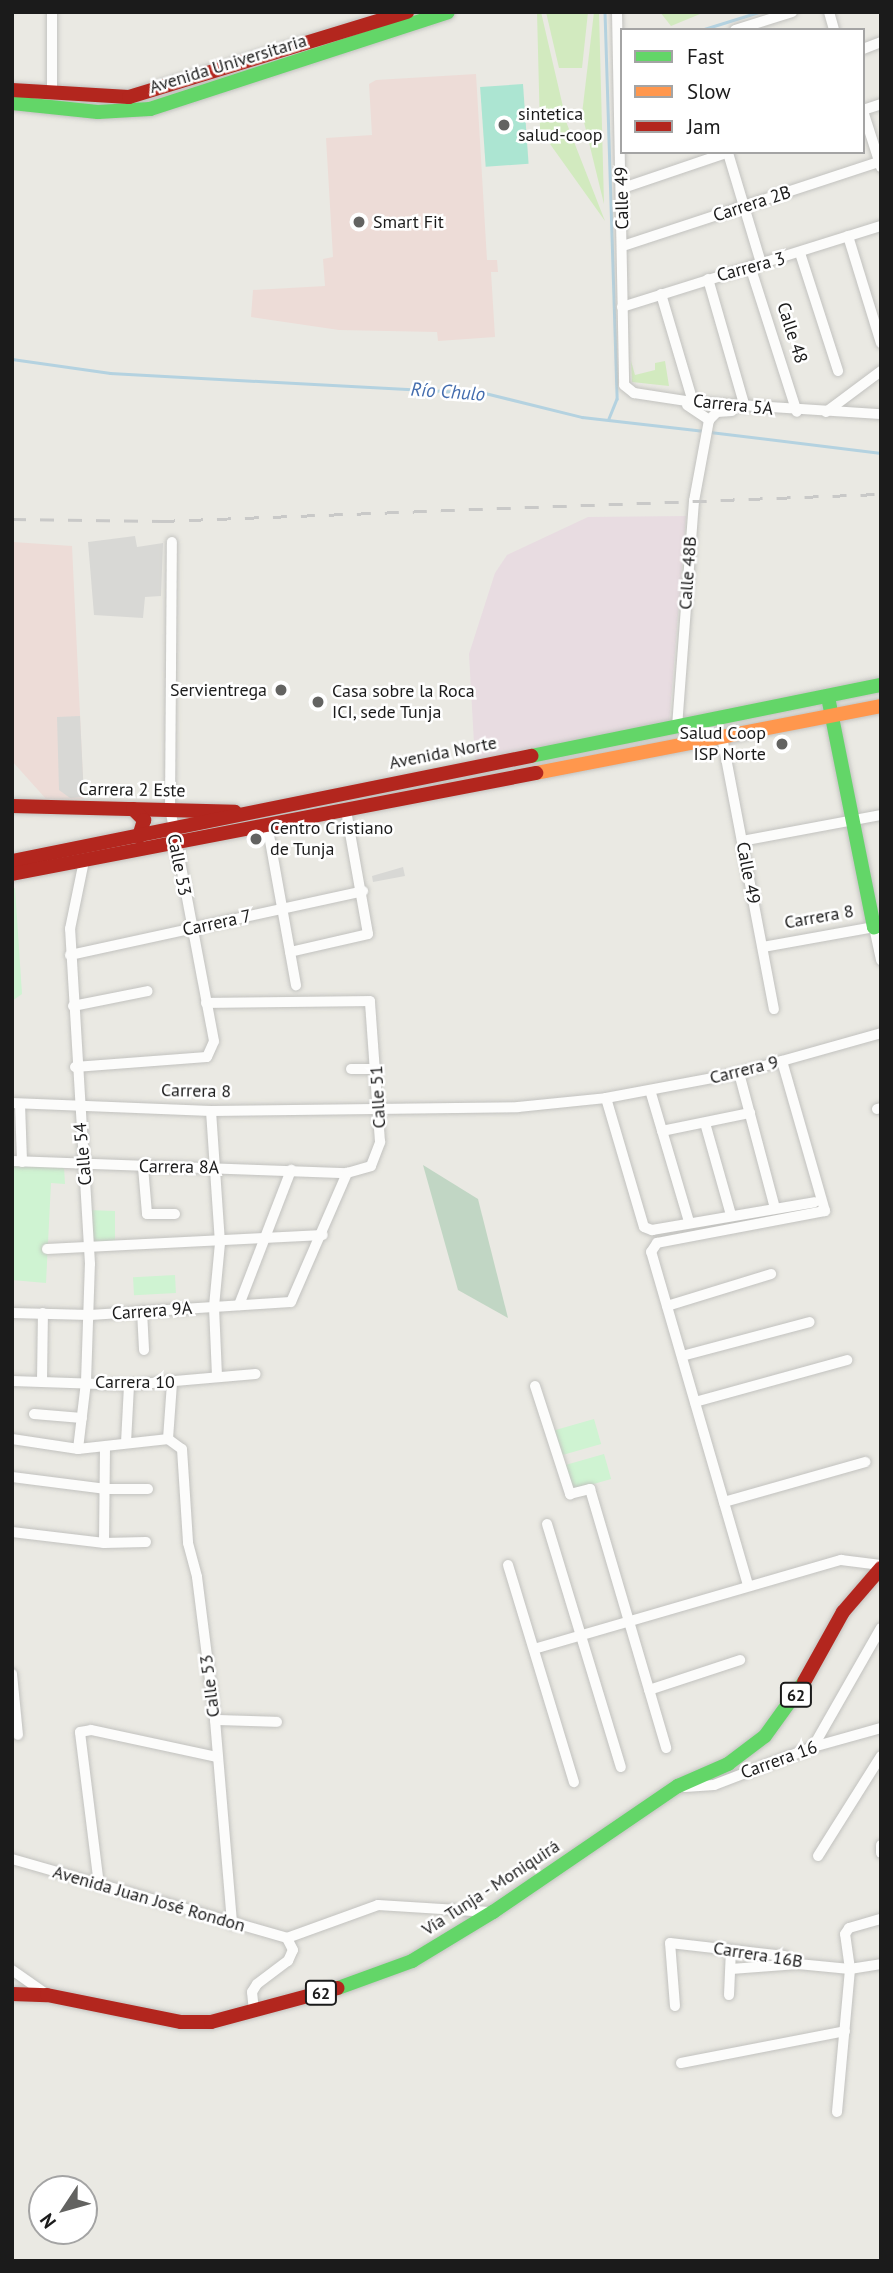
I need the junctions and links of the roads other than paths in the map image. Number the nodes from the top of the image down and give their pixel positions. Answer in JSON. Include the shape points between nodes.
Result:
{"nodes":[{"id":1,"x":52,"y":12,"type":"edge"},
{"id":2,"x":407,"y":12,"type":"edge"},
{"id":3,"x":448,"y":12,"type":"edge"},
{"id":4,"x":617,"y":12,"type":"edge"},
{"id":5,"x":792,"y":12,"type":"edge"},
{"id":6,"x":741,"y":28,"type":"edge"},
{"id":7,"x":620,"y":65,"type":"edge"},
{"id":8,"x":52,"y":91,"type":"junction"},
{"id":9,"x":16,"y":97,"type":"edge"},
{"id":10,"x":865,"y":117,"type":"edge"},
{"id":11,"x":621,"y":154,"type":"edge"},
{"id":12,"x":723,"y":154,"type":"edge"},
{"id":13,"x":730,"y":154,"type":"edge"},
{"id":14,"x":880,"y":163,"type":"edge"},
{"id":15,"x":622,"y":188,"type":"junction"},
{"id":16,"x":744,"y":207,"type":"junction"},
{"id":17,"x":881,"y":226,"type":"edge"},
{"id":18,"x":848,"y":236,"type":"junction"},
{"id":19,"x":623,"y":246,"type":"junction"},
{"id":20,"x":800,"y":253,"type":"junction"},
{"id":21,"x":761,"y":263,"type":"junction"},
{"id":22,"x":750,"y":266,"type":"junction"},
{"id":23,"x":708,"y":279,"type":"junction"},
{"id":24,"x":661,"y":294,"type":"junction"},
{"id":25,"x":622,"y":307,"type":"junction"},
{"id":26,"x":881,"y":343,"type":"edge"},
{"id":27,"x":838,"y":370,"type":"dead end"},
{"id":28,"x":881,"y":371,"type":"edge"},
{"id":29,"x":624,"y":385,"type":"joint"},
{"id":30,"x":635,"y":393,"type":"junction"},
{"id":31,"x":693,"y":402,"type":"junction"},
{"id":32,"x":745,"y":407,"type":"junction"},
{"id":33,"x":773,"y":410,"type":"junction"},
{"id":34,"x":797,"y":412,"type":"junction"},
{"id":35,"x":826,"y":412,"type":"junction"},
{"id":36,"x":881,"y":415,"type":"edge"},
{"id":37,"x":709,"y":420,"type":"junction"},
{"id":38,"x":172,"y":542,"type":"dead end"},
{"id":39,"x":881,"y":685,"type":"edge"},
{"id":40,"x":828,"y":697,"type":"junction"},
{"id":41,"x":881,"y":706,"type":"edge"},
{"id":42,"x":831,"y":715,"type":"junction"},
{"id":43,"x":677,"y":727,"type":"junction"},
{"id":44,"x":722,"y":737,"type":"junction"},
{"id":45,"x":12,"y":806,"type":"edge"},
{"id":46,"x":133,"y":809,"type":"junction"},
{"id":47,"x":170,"y":809,"type":"junction"},
{"id":48,"x":346,"y":810,"type":"junction"},
{"id":49,"x":251,"y":813,"type":"junction"},
{"id":50,"x":881,"y":815,"type":"edge"},
{"id":51,"x":853,"y":821,"type":"junction"},
{"id":52,"x":267,"y":824,"type":"junction"},
{"id":53,"x":172,"y":829,"type":"junction"},
{"id":54,"x":139,"y":836,"type":"junction"},
{"id":55,"x":742,"y":841,"type":"junction"},
{"id":56,"x":176,"y":844,"type":"junction"},
{"id":57,"x":12,"y":861,"type":"edge"},
{"id":58,"x":84,"y":861,"type":"junction"},
{"id":59,"x":12,"y":874,"type":"edge"},
{"id":60,"x":363,"y":891,"type":"junction"},
{"id":61,"x":282,"y":908,"type":"junction"},
{"id":62,"x":877,"y":926,"type":"edge"},
{"id":63,"x":191,"y":928,"type":"junction"},
{"id":64,"x":763,"y":947,"type":"junction"},
{"id":65,"x":290,"y":952,"type":"junction"},
{"id":66,"x":70,"y":955,"type":"junction"},
{"id":67,"x":881,"y":960,"type":"edge"},
{"id":68,"x":296,"y":985,"type":"dead end"},
{"id":69,"x":148,"y":991,"type":"dead end"},
{"id":70,"x":206,"y":1003,"type":"junction"},
{"id":71,"x":73,"y":1006,"type":"junction"},
{"id":72,"x":774,"y":1010,"type":"dead end"},
{"id":73,"x":881,"y":1033,"type":"edge"},
{"id":74,"x":782,"y":1061,"type":"junction"},
{"id":75,"x":75,"y":1066,"type":"junction"},
{"id":76,"x":351,"y":1069,"type":"dead end"},
{"id":77,"x":377,"y":1069,"type":"junction"},
{"id":78,"x":738,"y":1073,"type":"junction"},
{"id":79,"x":650,"y":1090,"type":"junction"},
{"id":80,"x":606,"y":1098,"type":"junction"},
{"id":81,"x":16,"y":1104,"type":"edge"},
{"id":82,"x":79,"y":1108,"type":"junction"},
{"id":83,"x":212,"y":1111,"type":"junction"},
{"id":84,"x":379,"y":1111,"type":"junction"},
{"id":85,"x":750,"y":1113,"type":"junction"},
{"id":86,"x":705,"y":1123,"type":"junction"},
{"id":87,"x":662,"y":1131,"type":"junction"},
{"id":88,"x":17,"y":1161,"type":"edge"},
{"id":89,"x":83,"y":1166,"type":"junction"},
{"id":90,"x":144,"y":1167,"type":"junction"},
{"id":91,"x":215,"y":1167,"type":"junction"},
{"id":92,"x":291,"y":1170,"type":"junction"},
{"id":93,"x":347,"y":1172,"type":"junction"},
{"id":94,"x":815,"y":1202,"type":"dead end"},
{"id":95,"x":775,"y":1208,"type":"junction"},
{"id":96,"x":175,"y":1214,"type":"dead end"},
{"id":97,"x":732,"y":1215,"type":"junction"},
{"id":98,"x":689,"y":1222,"type":"junction"},
{"id":99,"x":323,"y":1236,"type":"junction"},
{"id":100,"x":266,"y":1240,"type":"junction"},
{"id":101,"x":220,"y":1243,"type":"junction"},
{"id":102,"x":89,"y":1245,"type":"junction"},
{"id":103,"x":47,"y":1249,"type":"dead end"},
{"id":104,"x":771,"y":1274,"type":"dead end"},
{"id":105,"x":239,"y":1305,"type":"junction"},
{"id":106,"x":667,"y":1306,"type":"junction"},
{"id":107,"x":214,"y":1307,"type":"junction"},
{"id":108,"x":142,"y":1311,"type":"junction"},
{"id":109,"x":12,"y":1313,"type":"edge"},
{"id":110,"x":43,"y":1314,"type":"junction"},
{"id":111,"x":90,"y":1315,"type":"junction"},
{"id":112,"x":810,"y":1322,"type":"dead end"},
{"id":113,"x":144,"y":1350,"type":"dead end"},
{"id":114,"x":682,"y":1356,"type":"junction"},
{"id":115,"x":847,"y":1360,"type":"dead end"},
{"id":116,"x":256,"y":1374,"type":"dead end"},
{"id":117,"x":217,"y":1376,"type":"junction"},
{"id":118,"x":12,"y":1381,"type":"edge"},
{"id":119,"x":42,"y":1381,"type":"junction"},
{"id":120,"x":86,"y":1382,"type":"junction"},
{"id":121,"x":172,"y":1383,"type":"junction"},
{"id":122,"x":129,"y":1385,"type":"junction"},
{"id":123,"x":535,"y":1386,"type":"dead end"},
{"id":124,"x":695,"y":1402,"type":"junction"},
{"id":125,"x":34,"y":1415,"type":"dead end"},
{"id":126,"x":82,"y":1418,"type":"junction"},
{"id":127,"x":12,"y":1439,"type":"edge"},
{"id":128,"x":168,"y":1439,"type":"junction"},
{"id":129,"x":126,"y":1443,"type":"junction"},
{"id":130,"x":105,"y":1447,"type":"junction"},
{"id":131,"x":78,"y":1449,"type":"junction"},
{"id":132,"x":865,"y":1462,"type":"dead end"},
{"id":133,"x":12,"y":1477,"type":"edge"},
{"id":134,"x":106,"y":1489,"type":"junction"},
{"id":135,"x":148,"y":1489,"type":"dead end"},
{"id":136,"x":724,"y":1502,"type":"junction"},
{"id":137,"x":547,"y":1524,"type":"dead end"},
{"id":138,"x":12,"y":1532,"type":"edge"},
{"id":139,"x":146,"y":1542,"type":"dead end"},
{"id":140,"x":104,"y":1543,"type":"junction"},
{"id":141,"x":508,"y":1565,"type":"dead end"},
{"id":142,"x":881,"y":1566,"type":"edge"},
{"id":143,"x":748,"y":1585,"type":"junction"},
{"id":144,"x":627,"y":1621,"type":"junction"},
{"id":145,"x":881,"y":1628,"type":"edge"},
{"id":146,"x":578,"y":1638,"type":"junction"},
{"id":147,"x":534,"y":1649,"type":"junction"},
{"id":148,"x":740,"y":1661,"type":"dead end"},
{"id":149,"x":12,"y":1674,"type":"edge"},
{"id":150,"x":649,"y":1690,"type":"junction"},
{"id":151,"x":215,"y":1720,"type":"junction"},
{"id":152,"x":277,"y":1722,"type":"dead end"},
{"id":153,"x":881,"y":1728,"type":"edge"},
{"id":154,"x":30,"y":1735,"type":"dead end"},
{"id":155,"x":15,"y":1736,"type":"edge"},
{"id":156,"x":813,"y":1747,"type":"junction"},
{"id":157,"x":666,"y":1748,"type":"dead end"},
{"id":158,"x":881,"y":1756,"type":"edge"},
{"id":159,"x":217,"y":1758,"type":"junction"},
{"id":160,"x":621,"y":1768,"type":"dead end"},
{"id":161,"x":574,"y":1782,"type":"dead end"},
{"id":162,"x":678,"y":1787,"type":"junction"},
{"id":163,"x":818,"y":1856,"type":"dead end"},
{"id":164,"x":12,"y":1859,"type":"edge"},
{"id":165,"x":99,"y":1885,"type":"junction"},
{"id":166,"x":493,"y":1912,"type":"junction"},
{"id":167,"x":881,"y":1919,"type":"edge"},
{"id":168,"x":232,"y":1924,"type":"junction"},
{"id":169,"x":287,"y":1938,"type":"junction"},
{"id":170,"x":731,"y":1950,"type":"junction"},
{"id":171,"x":797,"y":1964,"type":"junction"},
{"id":172,"x":881,"y":1964,"type":"edge"},
{"id":173,"x":732,"y":1969,"type":"junction"},
{"id":174,"x":850,"y":1969,"type":"junction"},
{"id":175,"x":12,"y":1970,"type":"edge"},
{"id":176,"x":12,"y":1994,"type":"edge"},
{"id":177,"x":47,"y":1995,"type":"junction"},
{"id":178,"x":729,"y":1995,"type":"dead end"},
{"id":179,"x":675,"y":2006,"type":"dead end"},
{"id":180,"x":254,"y":2011,"type":"junction"},
{"id":181,"x":845,"y":2031,"type":"junction"},
{"id":182,"x":681,"y":2063,"type":"dead end"},
{"id":183,"x":837,"y":2112,"type":"dead end"}],
"edges":[{"from":1,"to":8,"type":"street"},
{"from":2,"to":8,"type":"main road","name":"Avenida Universitaria","via":[[129,97]]},
{"from":3,"to":9,"type":"main road","name":"Avenida Universitaria","via":[[150,109],[98,112]]},
{"from":4,"to":7,"type":"street","name":"Calle 49"},
{"from":5,"to":6,"type":"street"},
{"from":8,"to":9,"type":"main road","name":"Avenida Universitaria"},
{"from":10,"to":14,"type":"street"},
{"from":11,"to":15,"type":"street","name":"Calle 49"},
{"from":12,"to":15,"type":"street"},
{"from":13,"to":16,"type":"street"},
{"from":14,"to":16,"type":"street","name":"Carrera 2B"},
{"from":15,"to":19,"type":"street","name":"Calle 49"},
{"from":16,"to":19,"type":"street","name":"Carrera 2B"},
{"from":16,"to":21,"type":"street"},
{"from":17,"to":18,"type":"street","name":"Carrera 3"},
{"from":18,"to":20,"type":"street","name":"Carrera 3"},
{"from":18,"to":26,"type":"street"},
{"from":19,"to":25,"type":"street","name":"Calle 49"},
{"from":20,"to":21,"type":"street","name":"Carrera 3"},
{"from":20,"to":27,"type":"street"},
{"from":21,"to":22,"type":"street","name":"Carrera 3"},
{"from":22,"to":23,"type":"street","name":"Carrera 3"},
{"from":22,"to":34,"type":"street","name":"Calle 48"},
{"from":23,"to":24,"type":"street","name":"Carrera 3"},
{"from":23,"to":32,"type":"street"},
{"from":24,"to":25,"type":"street","name":"Carrera 3"},
{"from":24,"to":31,"type":"street"},
{"from":25,"to":29,"type":"street","name":"Calle 49"},
{"from":28,"to":35,"type":"street"},
{"from":29,"to":30,"type":"street","name":"Carrera 5A"},
{"from":30,"to":31,"type":"street","name":"Carrera 5A"},
{"from":30,"to":37,"type":"street","via":[[687,405]]},
{"from":31,"to":32,"type":"street","name":"Carrera 5A"},
{"from":32,"to":33,"type":"street","name":"Carrera 5A"},
{"from":33,"to":34,"type":"street","name":"Carrera 5A"},
{"from":33,"to":37,"type":"street","via":[[724,411]]},
{"from":34,"to":35,"type":"street","name":"Carrera 5A"},
{"from":35,"to":36,"type":"street","name":"Carrera 5A"},
{"from":37,"to":43,"type":"street","name":"Calle 48B","via":[[694,501]]},
{"from":38,"to":47,"type":"street","name":"Calle 53"},
{"from":39,"to":40,"type":"main road","name":"Avenida Norte"},
{"from":40,"to":42,"type":"main road"},
{"from":40,"to":43,"type":"main road","name":"Avenida Norte"},
{"from":41,"to":42,"type":"main road"},
{"from":42,"to":44,"type":"main road"},
{"from":42,"to":51,"type":"main road"},
{"from":43,"to":49,"type":"main road","name":"Avenida Norte"},
{"from":44,"to":48,"type":"main road"},
{"from":44,"to":55,"type":"street","name":"Calle 49"},
{"from":45,"to":46,"type":"main road","name":"Carrera 2 Este"},
{"from":46,"to":47,"type":"main road","name":"Carrera 2 Este"},
{"from":46,"to":54,"type":"main road","via":[[144,820]]},
{"from":47,"to":49,"type":"main road","name":"Carrera 2 Este"},
{"from":47,"to":53,"type":"street","name":"Calle 53"},
{"from":48,"to":52,"type":"main road"},
{"from":48,"to":60,"type":"street"},
{"from":49,"to":53,"type":"main road","name":"Avenida Norte"},
{"from":50,"to":51,"type":"street"},
{"from":51,"to":55,"type":"street"},
{"from":51,"to":62,"type":"main road"},
{"from":52,"to":56,"type":"main road"},
{"from":52,"to":61,"type":"street"},
{"from":53,"to":54,"type":"main road","name":"Avenida Norte"},
{"from":53,"to":56,"type":"street","name":"Calle 53"},
{"from":54,"to":57,"type":"main road","name":"Avenida Norte"},
{"from":55,"to":64,"type":"street","name":"Calle 49"},
{"from":56,"to":58,"type":"main road"},
{"from":56,"to":63,"type":"street","name":"Calle 53"},
{"from":58,"to":59,"type":"main road"},
{"from":58,"to":66,"type":"street","name":"Calle 54","via":[[70,929]]},
{"from":60,"to":61,"type":"street","name":"Carrera 7"},
{"from":60,"to":65,"type":"street","via":[[368,934]]},
{"from":61,"to":63,"type":"street","name":"Carrera 7"},
{"from":61,"to":65,"type":"street"},
{"from":62,"to":64,"type":"street","name":"Carrera 8"},
{"from":62,"to":67,"type":"street"},
{"from":63,"to":66,"type":"street","name":"Carrera 7"},
{"from":63,"to":70,"type":"street","name":"Calle 53"},
{"from":64,"to":72,"type":"street","name":"Calle 49"},
{"from":65,"to":68,"type":"street"},
{"from":66,"to":71,"type":"street","name":"Calle 54"},
{"from":69,"to":71,"type":"street"},
{"from":70,"to":75,"type":"street","name":"Calle 53","via":[[214,1041],[207,1057]]},
{"from":70,"to":77,"type":"street","name":"Calle 51","via":[[370,1001]]},
{"from":71,"to":75,"type":"street","name":"Calle 54"},
{"from":73,"to":74,"type":"street","name":"Carrera 9"},
{"from":74,"to":78,"type":"street","name":"Carrera 9"},
{"from":74,"to":106,"type":"street","via":[[825,1211],[657,1243],[651,1252]]},
{"from":75,"to":82,"type":"street","name":"Calle 54"},
{"from":76,"to":77,"type":"street"},
{"from":77,"to":84,"type":"street","name":"Calle 51"},
{"from":78,"to":79,"type":"street","name":"Carrera 9"},
{"from":78,"to":85,"type":"street"},
{"from":79,"to":80,"type":"street","name":"Carrera 9"},
{"from":79,"to":87,"type":"street"},
{"from":80,"to":84,"type":"street","name":"Carrera 8","via":[[518,1107],[432,1105]]},
{"from":80,"to":98,"type":"street","via":[[644,1227],[652,1230]]},
{"from":81,"to":82,"type":"street","name":"Carrera 8"},
{"from":81,"to":88,"type":"street"},
{"from":82,"to":83,"type":"street","name":"Carrera 8"},
{"from":82,"to":89,"type":"street","name":"Calle 54"},
{"from":83,"to":84,"type":"street","name":"Carrera 8"},
{"from":83,"to":91,"type":"street"},
{"from":84,"to":93,"type":"street","name":"Calle 51","via":[[379,1153],[360,1172]]},
{"from":85,"to":86,"type":"street"},
{"from":85,"to":95,"type":"street"},
{"from":86,"to":87,"type":"street"},
{"from":86,"to":97,"type":"street"},
{"from":87,"to":98,"type":"street"},
{"from":88,"to":89,"type":"street","name":"Carrera 8A"},
{"from":89,"to":90,"type":"street","name":"Carrera 8A"},
{"from":89,"to":102,"type":"street","name":"Calle 54"},
{"from":90,"to":91,"type":"street","name":"Carrera 8A"},
{"from":90,"to":96,"type":"street","via":[[147,1214]]},
{"from":91,"to":92,"type":"street","name":"Carrera 8A"},
{"from":91,"to":101,"type":"street"},
{"from":92,"to":93,"type":"street","name":"Carrera 8A"},
{"from":92,"to":100,"type":"street"},
{"from":93,"to":99,"type":"street"},
{"from":94,"to":95,"type":"street"},
{"from":95,"to":97,"type":"street"},
{"from":97,"to":98,"type":"street"},
{"from":99,"to":100,"type":"street"},
{"from":99,"to":105,"type":"street","name":"Carrera 9A","via":[[291,1302]]},
{"from":100,"to":101,"type":"street"},
{"from":100,"to":105,"type":"street"},
{"from":101,"to":102,"type":"street"},
{"from":101,"to":107,"type":"street"},
{"from":102,"to":103,"type":"street"},
{"from":102,"to":111,"type":"street","name":"Calle 54"},
{"from":104,"to":106,"type":"street"},
{"from":105,"to":107,"type":"street","name":"Carrera 9A"},
{"from":106,"to":114,"type":"street"},
{"from":107,"to":108,"type":"street","name":"Carrera 9A"},
{"from":107,"to":117,"type":"street"},
{"from":108,"to":111,"type":"street","name":"Carrera 9A"},
{"from":108,"to":113,"type":"street"},
{"from":109,"to":110,"type":"street","name":"Carrera 9A"},
{"from":110,"to":111,"type":"street","name":"Carrera 9A"},
{"from":110,"to":119,"type":"street"},
{"from":111,"to":120,"type":"street","name":"Calle 54"},
{"from":112,"to":114,"type":"street"},
{"from":114,"to":124,"type":"street"},
{"from":115,"to":124,"type":"street"},
{"from":116,"to":117,"type":"street","name":"Carrera 10"},
{"from":117,"to":121,"type":"street","name":"Carrera 10"},
{"from":118,"to":119,"type":"street","name":"Carrera 10"},
{"from":119,"to":120,"type":"street","name":"Carrera 10"},
{"from":120,"to":122,"type":"street","name":"Carrera 10"},
{"from":120,"to":126,"type":"street","name":"Calle 54"},
{"from":121,"to":122,"type":"street","name":"Carrera 10"},
{"from":121,"to":128,"type":"street"},
{"from":122,"to":129,"type":"street"},
{"from":123,"to":144,"type":"street","via":[[570,1494],[590,1489]]},
{"from":124,"to":136,"type":"street"},
{"from":125,"to":126,"type":"street"},
{"from":126,"to":131,"type":"street","name":"Calle 54"},
{"from":127,"to":131,"type":"street"},
{"from":128,"to":129,"type":"street"},
{"from":128,"to":151,"type":"street","name":"Calle 53","via":[[182,1449],[188,1543],[197,1577]]},
{"from":129,"to":130,"type":"street"},
{"from":130,"to":131,"type":"street"},
{"from":130,"to":134,"type":"street"},
{"from":132,"to":136,"type":"street"},
{"from":133,"to":134,"type":"street"},
{"from":134,"to":135,"type":"street"},
{"from":134,"to":140,"type":"street"},
{"from":136,"to":143,"type":"street"},
{"from":137,"to":146,"type":"street"},
{"from":138,"to":140,"type":"street"},
{"from":139,"to":140,"type":"street"},
{"from":141,"to":147,"type":"street"},
{"from":142,"to":143,"type":"street","via":[[850,1558]]},
{"from":142,"to":162,"type":"main road","name":"Vía Tunja - Moniquirá","number":"62","via":[[843,1612],[793,1702],[765,1736],[728,1764]]},
{"from":143,"to":144,"type":"street"},
{"from":144,"to":146,"type":"street"},
{"from":144,"to":150,"type":"street"},
{"from":145,"to":156,"type":"street"},
{"from":146,"to":147,"type":"street"},
{"from":146,"to":160,"type":"street"},
{"from":147,"to":161,"type":"street"},
{"from":148,"to":150,"type":"street"},
{"from":149,"to":155,"type":"street"},
{"from":150,"to":157,"type":"street"},
{"from":151,"to":152,"type":"street"},
{"from":151,"to":159,"type":"street","name":"Calle 53"},
{"from":153,"to":156,"type":"street","name":"Carrera 16"},
{"from":154,"to":155,"type":"street"},
{"from":156,"to":162,"type":"street","name":"Carrera 16","via":[[714,1785]]},
{"from":158,"to":163,"type":"street"},
{"from":159,"to":165,"type":"street","via":[[91,1730],[80,1732]]},
{"from":159,"to":168,"type":"street","name":"Calle 53"},
{"from":162,"to":166,"type":"main road","name":"Vía Tunja - Moniquirá","number":"62"},
{"from":164,"to":165,"type":"street","name":"Avenida Juan José Rondon"},
{"from":165,"to":168,"type":"street","name":"Avenida Juan José Rondon"},
{"from":166,"to":169,"type":"street","via":[[378,1905]]},
{"from":166,"to":180,"type":"main road","name":"Vía Tunja - Moniquirá","number":"62","via":[[412,1961],[364,1980]]},
{"from":167,"to":174,"type":"street","via":[[846,1931]]},
{"from":168,"to":169,"type":"street","name":"Avenida Juan José Rondon"},
{"from":169,"to":180,"type":"street","via":[[293,1950],[288,1961],[257,1984],[252,1992]]},
{"from":170,"to":171,"type":"street","name":"Carrera 16B","via":[[784,1956]]},
{"from":170,"to":173,"type":"street"},
{"from":170,"to":179,"type":"street","name":"Carrera 16B","via":[[672,1943],[668,1947]]},
{"from":171,"to":173,"type":"street"},
{"from":171,"to":174,"type":"street","name":"Carrera 16B"},
{"from":172,"to":174,"type":"street","name":"Carrera 16B"},
{"from":173,"to":178,"type":"street"},
{"from":174,"to":181,"type":"street"},
{"from":175,"to":177,"type":"street"},
{"from":176,"to":177,"type":"main road","name":"Vía Tunja - Moniquirá","number":"62"},
{"from":177,"to":180,"type":"main road","name":"Vía Tunja - Moniquirá","number":"62","via":[[181,2022],[211,2022]]},
{"from":181,"to":182,"type":"street"},
{"from":181,"to":183,"type":"street"}]}
